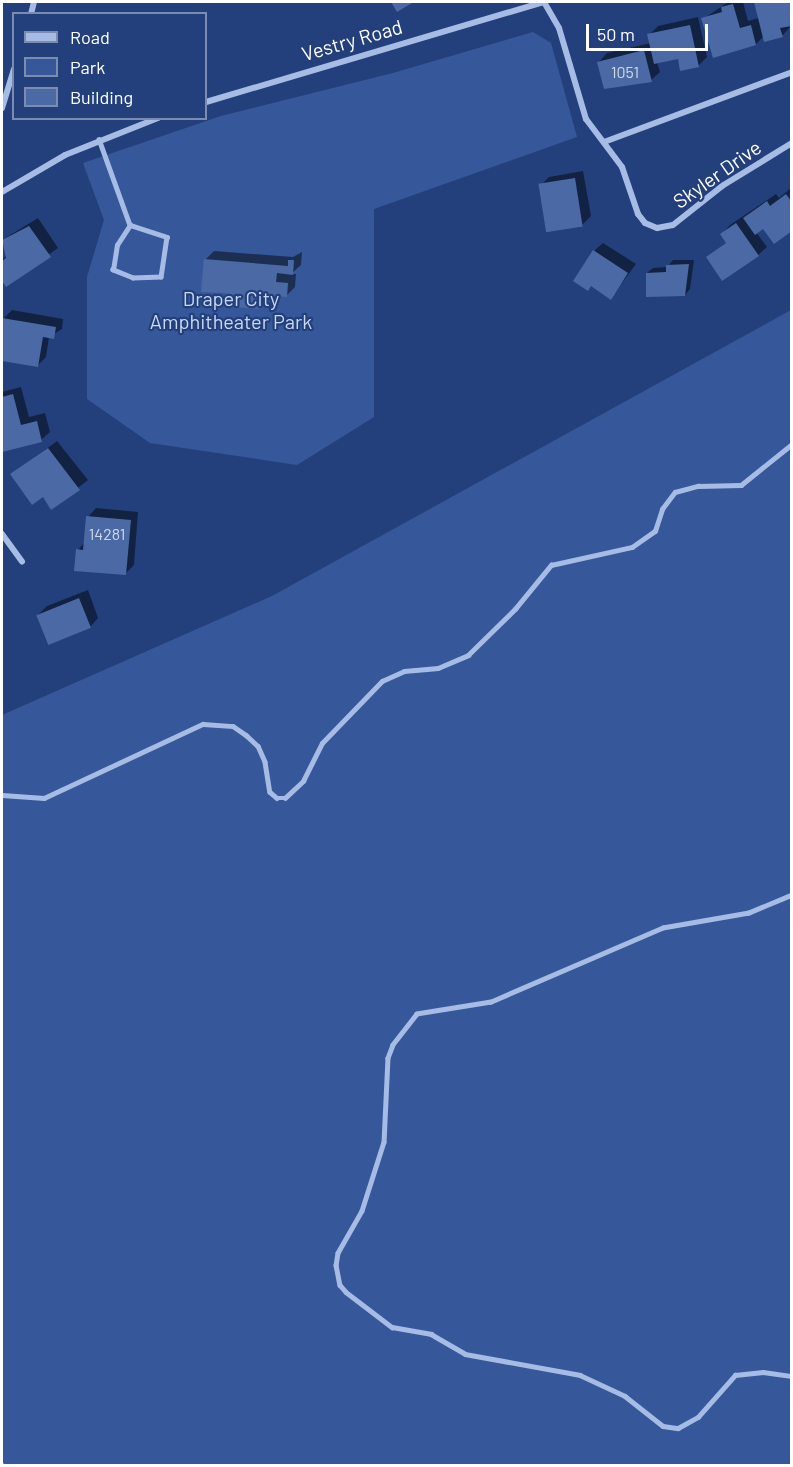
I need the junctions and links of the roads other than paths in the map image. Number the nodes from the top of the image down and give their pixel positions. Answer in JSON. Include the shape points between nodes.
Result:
{"nodes":[{"id":1,"x":544,"y":2,"type":"edge"},
{"id":2,"x":792,"y":72,"type":"edge"},
{"id":3,"x":12,"y":76,"type":"edge"},
{"id":4,"x":207,"y":102,"type":"edge"},
{"id":5,"x":2,"y":108,"type":"edge"},
{"id":6,"x":153,"y":120,"type":"edge"},
{"id":7,"x":99,"y":140,"type":"junction"},
{"id":8,"x":604,"y":142,"type":"junction"},
{"id":9,"x":792,"y":143,"type":"edge"},
{"id":10,"x":2,"y":192,"type":"edge"},
{"id":11,"x":130,"y":225,"type":"junction"},
{"id":12,"x":792,"y":444,"type":"edge"},
{"id":13,"x":2,"y":534,"type":"edge"},
{"id":14,"x":22,"y":562,"type":"dead end"},
{"id":15,"x":2,"y":795,"type":"edge"},
{"id":16,"x":792,"y":895,"type":"edge"},
{"id":17,"x":792,"y":1376,"type":"edge"}],
"edges":[{"from":1,"to":4,"type":"street","name":"Vestry Road"},
{"from":1,"to":8,"type":"street","name":"Skyler Drive","via":[[559,28],[586,119]]},
{"from":2,"to":8,"type":"street"},
{"from":3,"to":5,"type":"street"},
{"from":6,"to":7,"type":"street"},
{"from":7,"to":10,"type":"street"},
{"from":7,"to":11,"type":"lane"},
{"from":8,"to":9,"type":"street","name":"Skyler Drive","via":[[628,178],[641,220],[665,228],[722,186]]},
{"from":11,"to":11,"type":"lane","via":[[167,237],[161,277],[132,278],[113,270],[117,245]]},
{"from":12,"to":15,"type":"lane","via":[[741,485],[698,486],[675,492],[662,509],[655,531],[632,547],[551,565],[515,609],[468,655],[438,668],[404,671],[382,681],[322,743],[303,781],[285,798],[270,792],[265,762],[258,746],[246,735],[233,726],[203,724],[44,798]]},
{"from":13,"to":14,"type":"street"},
{"from":16,"to":17,"type":"lane","via":[[749,913],[663,928],[499,999],[417,1014],[388,1058],[384,1142],[362,1211],[336,1265],[340,1285],[346,1292],[392,1327],[431,1334],[465,1354],[580,1375],[625,1396],[663,1426],[678,1428],[698,1417],[735,1375],[764,1372]]}]}
